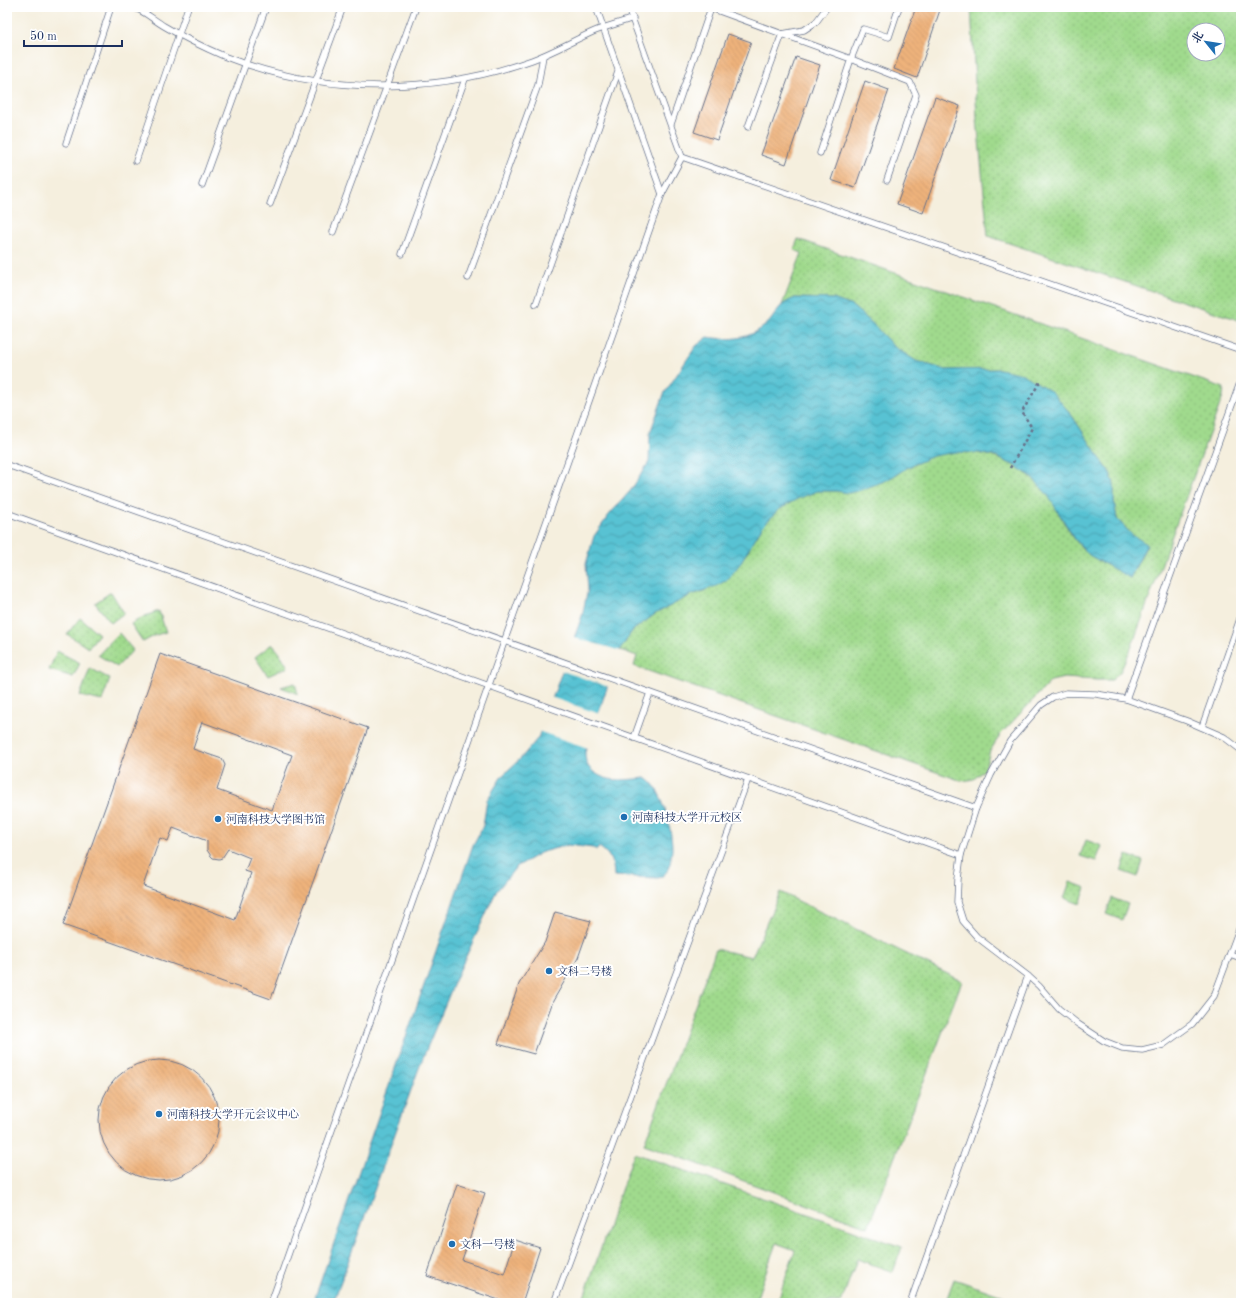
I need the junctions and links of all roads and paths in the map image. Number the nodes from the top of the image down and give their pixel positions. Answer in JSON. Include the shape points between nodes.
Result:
{"nodes":[{"id":1,"x":111,"y":7,"type":"edge"},
{"id":2,"x":133,"y":7,"type":"edge"},
{"id":3,"x":188,"y":7,"type":"edge"},
{"id":4,"x":266,"y":7,"type":"edge"},
{"id":5,"x":343,"y":7,"type":"edge"},
{"id":6,"x":416,"y":7,"type":"edge"},
{"id":7,"x":596,"y":7,"type":"edge"},
{"id":8,"x":628,"y":7,"type":"edge"},
{"id":9,"x":718,"y":7,"type":"edge"},
{"id":10,"x":828,"y":7,"type":"edge"},
{"id":11,"x":900,"y":7,"type":"edge"},
{"id":12,"x":709,"y":8,"type":"edge"},
{"id":13,"x":632,"y":18,"type":"junction"},
{"id":14,"x":603,"y":28,"type":"junction"},
{"id":15,"x":179,"y":34,"type":"junction"},
{"id":16,"x":782,"y":34,"type":"junction"},
{"id":17,"x":542,"y":56,"type":"junction"},
{"id":18,"x":851,"y":60,"type":"junction"},
{"id":19,"x":246,"y":63,"type":"junction"},
{"id":20,"x":618,"y":72,"type":"junction"},
{"id":21,"x":465,"y":78,"type":"junction"},
{"id":22,"x":316,"y":80,"type":"junction"},
{"id":23,"x":387,"y":86,"type":"junction"},
{"id":24,"x":670,"y":124,"type":"junction"},
{"id":25,"x":748,"y":127,"type":"dead end"},
{"id":26,"x":66,"y":143,"type":"dead end"},
{"id":27,"x":820,"y":153,"type":"dead end"},
{"id":28,"x":682,"y":157,"type":"junction"},
{"id":29,"x":136,"y":161,"type":"dead end"},
{"id":30,"x":887,"y":180,"type":"dead end"},
{"id":31,"x":202,"y":185,"type":"dead end"},
{"id":32,"x":662,"y":194,"type":"junction"},
{"id":33,"x":270,"y":204,"type":"dead end"},
{"id":34,"x":333,"y":232,"type":"dead end"},
{"id":35,"x":402,"y":254,"type":"dead end"},
{"id":36,"x":468,"y":278,"type":"dead end"},
{"id":37,"x":536,"y":304,"type":"dead end"},
{"id":38,"x":1241,"y":350,"type":"edge"},
{"id":39,"x":1040,"y":380,"type":"dead end"},
{"id":40,"x":1241,"y":380,"type":"edge"},
{"id":41,"x":7,"y":465,"type":"edge"},
{"id":42,"x":1010,"y":468,"type":"dead end"},
{"id":43,"x":7,"y":513,"type":"edge"},
{"id":44,"x":1241,"y":616,"type":"edge"},
{"id":45,"x":504,"y":641,"type":"junction"},
{"id":46,"x":488,"y":685,"type":"junction"},
{"id":47,"x":650,"y":693,"type":"junction"},
{"id":48,"x":1126,"y":699,"type":"junction"},
{"id":49,"x":1202,"y":727,"type":"junction"},
{"id":50,"x":634,"y":738,"type":"junction"},
{"id":51,"x":1241,"y":750,"type":"edge"},
{"id":52,"x":748,"y":778,"type":"junction"},
{"id":53,"x":976,"y":808,"type":"junction"},
{"id":54,"x":961,"y":855,"type":"junction"},
{"id":55,"x":1241,"y":924,"type":"edge"},
{"id":56,"x":1230,"y":954,"type":"junction"},
{"id":57,"x":1241,"y":958,"type":"edge"},
{"id":58,"x":1028,"y":976,"type":"junction"},
{"id":59,"x":271,"y":1303,"type":"edge"},
{"id":60,"x":554,"y":1303,"type":"edge"},
{"id":61,"x":910,"y":1303,"type":"edge"}],
"edges":[{"from":1,"to":26,"type":"lane"},
{"from":2,"to":15,"type":"lane"},
{"from":3,"to":15,"type":"lane"},
{"from":4,"to":19,"type":"lane"},
{"from":5,"to":22,"type":"lane"},
{"from":6,"to":23,"type":"lane"},
{"from":7,"to":14,"type":"lane"},
{"from":8,"to":13,"type":"lane"},
{"from":9,"to":12,"type":"lane"},
{"from":10,"to":16,"type":"lane","via":[[816,22],[804,30]]},
{"from":11,"to":18,"type":"lane","via":[[889,37],[863,29]]},
{"from":12,"to":16,"type":"lane"},
{"from":12,"to":24,"type":"lane"},
{"from":13,"to":14,"type":"lane"},
{"from":13,"to":24,"type":"lane"},
{"from":14,"to":17,"type":"lane"},
{"from":14,"to":20,"type":"lane"},
{"from":15,"to":19,"type":"lane"},
{"from":15,"to":29,"type":"lane"},
{"from":16,"to":18,"type":"lane"},
{"from":16,"to":25,"type":"lane"},
{"from":17,"to":21,"type":"lane","via":[[499,71]]},
{"from":17,"to":36,"type":"lane","via":[[538,85]]},
{"from":18,"to":27,"type":"lane"},
{"from":18,"to":30,"type":"lane","via":[[910,82],[916,95]]},
{"from":19,"to":22,"type":"lane","via":[[293,77]]},
{"from":19,"to":31,"type":"lane"},
{"from":20,"to":32,"type":"lane"},
{"from":20,"to":37,"type":"lane"},
{"from":21,"to":23,"type":"lane","via":[[431,84]]},
{"from":21,"to":35,"type":"lane"},
{"from":22,"to":23,"type":"lane","via":[[362,86]]},
{"from":22,"to":33,"type":"lane"},
{"from":23,"to":34,"type":"lane"},
{"from":24,"to":28,"type":"lane"},
{"from":28,"to":32,"type":"lane"},
{"from":28,"to":38,"type":"lane"},
{"from":32,"to":45,"type":"lane"},
{"from":39,"to":42,"type":"path","via":[[1022,412],[1032,428]]},
{"from":40,"to":48,"type":"lane"},
{"from":41,"to":45,"type":"lane"},
{"from":43,"to":46,"type":"lane"},
{"from":44,"to":49,"type":"lane"},
{"from":45,"to":46,"type":"lane"},
{"from":45,"to":47,"type":"lane"},
{"from":46,"to":50,"type":"lane"},
{"from":46,"to":59,"type":"lane"},
{"from":47,"to":50,"type":"lane"},
{"from":47,"to":53,"type":"lane"},
{"from":48,"to":49,"type":"lane"},
{"from":48,"to":53,"type":"lane","via":[[1066,693],[1053,697],[1041,705],[1010,741]]},
{"from":49,"to":51,"type":"lane","via":[[1224,737]]},
{"from":50,"to":52,"type":"lane"},
{"from":52,"to":54,"type":"lane"},
{"from":52,"to":60,"type":"lane"},
{"from":53,"to":54,"type":"lane"},
{"from":54,"to":58,"type":"lane","via":[[957,902],[963,921],[976,938]]},
{"from":55,"to":56,"type":"lane"},
{"from":56,"to":57,"type":"lane"},
{"from":56,"to":58,"type":"lane","via":[[1214,996],[1192,1024],[1164,1045],[1142,1050],[1122,1048],[1104,1041],[1059,1009]]},
{"from":58,"to":61,"type":"lane"}]}
